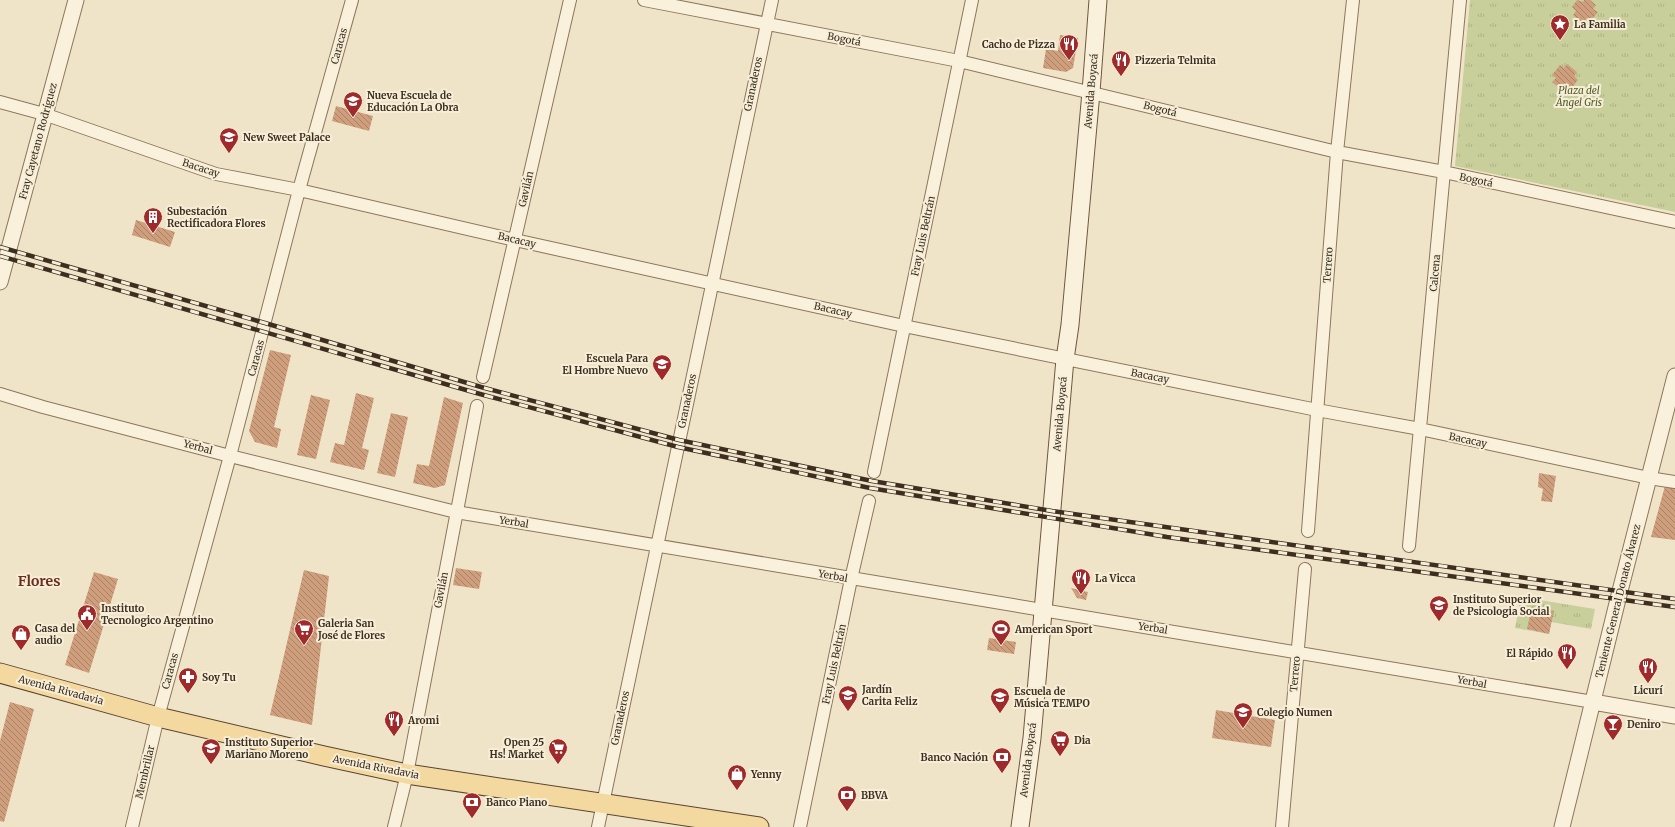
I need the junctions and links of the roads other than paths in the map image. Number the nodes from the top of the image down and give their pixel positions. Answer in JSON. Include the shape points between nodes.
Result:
{"nodes":[{"id":1,"x":76,"y":0,"type":"edge"},
{"id":2,"x":352,"y":0,"type":"edge"},
{"id":3,"x":570,"y":0,"type":"edge"},
{"id":4,"x":644,"y":0,"type":"edge"},
{"id":5,"x":772,"y":0,"type":"edge"},
{"id":6,"x":972,"y":0,"type":"edge"},
{"id":7,"x":1098,"y":0,"type":"edge"},
{"id":8,"x":1353,"y":0,"type":"edge"},
{"id":9,"x":1460,"y":0,"type":"edge"},
{"id":10,"x":766,"y":24,"type":"junction"},
{"id":11,"x":959,"y":62,"type":"junction"},
{"id":12,"x":1091,"y":92,"type":"junction"},
{"id":13,"x":0,"y":102,"type":"edge"},
{"id":14,"x":44,"y":114,"type":"junction"},
{"id":15,"x":1337,"y":152,"type":"junction"},
{"id":16,"x":1444,"y":172,"type":"junction"},
{"id":17,"x":299,"y":190,"type":"junction"},
{"id":18,"x":1675,"y":222,"type":"edge"},
{"id":19,"x":515,"y":240,"type":"junction"},
{"id":20,"x":0,"y":282,"type":"edge"},
{"id":21,"x":711,"y":283,"type":"junction"},
{"id":22,"x":904,"y":326,"type":"junction"},
{"id":23,"x":1065,"y":359,"type":"junction"},
{"id":24,"x":1675,"y":376,"type":"edge"},
{"id":25,"x":483,"y":377,"type":"dead end"},
{"id":26,"x":0,"y":394,"type":"edge"},
{"id":27,"x":477,"y":406,"type":"dead end"},
{"id":28,"x":1317,"y":410,"type":"junction"},
{"id":29,"x":1420,"y":429,"type":"junction"},
{"id":30,"x":230,"y":456,"type":"junction"},
{"id":31,"x":874,"y":472,"type":"dead end"},
{"id":32,"x":1649,"y":478,"type":"junction"},
{"id":33,"x":1675,"y":482,"type":"edge"},
{"id":34,"x":869,"y":501,"type":"dead end"},
{"id":35,"x":456,"y":512,"type":"junction"},
{"id":36,"x":1308,"y":531,"type":"dead end"},
{"id":37,"x":656,"y":545,"type":"junction"},
{"id":38,"x":1409,"y":546,"type":"dead end"},
{"id":39,"x":1305,"y":569,"type":"dead end"},
{"id":40,"x":851,"y":579,"type":"junction"},
{"id":41,"x":1043,"y":610,"type":"junction"},
{"id":42,"x":1296,"y":652,"type":"junction"},
{"id":43,"x":0,"y":673,"type":"edge"},
{"id":44,"x":1593,"y":702,"type":"junction"},
{"id":45,"x":158,"y":716,"type":"junction"},
{"id":46,"x":1675,"y":716,"type":"edge"},
{"id":47,"x":407,"y":774,"type":"junction"},
{"id":48,"x":602,"y":803,"type":"junction"},
{"id":49,"x":132,"y":827,"type":"edge"},
{"id":50,"x":394,"y":827,"type":"edge"},
{"id":51,"x":598,"y":827,"type":"edge"},
{"id":52,"x":759,"y":827,"type":"edge"},
{"id":53,"x":800,"y":827,"type":"edge"},
{"id":54,"x":1020,"y":827,"type":"edge"},
{"id":55,"x":1282,"y":827,"type":"edge"},
{"id":56,"x":1562,"y":827,"type":"edge"}],
"edges":[{"from":1,"to":14,"type":"street","name":"Fray Cayetano Rodríguez"},
{"from":2,"to":17,"type":"street","name":"Caracas"},
{"from":3,"to":19,"type":"street","name":"Gavilán"},
{"from":4,"to":10,"type":"street","name":"Bogotá"},
{"from":5,"to":10,"type":"street","name":"Granaderos"},
{"from":6,"to":11,"type":"street","name":"Fray Luis Beltrán"},
{"from":7,"to":12,"type":"main road","name":"Avenida Boyacá"},
{"from":8,"to":15,"type":"street","name":"Terrero"},
{"from":9,"to":16,"type":"street","name":"Calcena"},
{"from":10,"to":11,"type":"street","name":"Bogotá"},
{"from":10,"to":21,"type":"street","name":"Granaderos"},
{"from":11,"to":12,"type":"street","name":"Bogotá"},
{"from":11,"to":22,"type":"street","name":"Fray Luis Beltrán"},
{"from":12,"to":15,"type":"street","name":"Bogotá"},
{"from":12,"to":23,"type":"main road","name":"Avenida Boyacá"},
{"from":13,"to":14,"type":"street","name":"Bacacay"},
{"from":14,"to":17,"type":"street","name":"Bacacay","via":[[216,174]]},
{"from":14,"to":20,"type":"street","name":"Fray Cayetano Rodríguez"},
{"from":15,"to":16,"type":"street","name":"Bogotá"},
{"from":15,"to":28,"type":"street","name":"Terrero"},
{"from":16,"to":18,"type":"street","name":"Bogotá"},
{"from":16,"to":29,"type":"street","name":"Calcena"},
{"from":17,"to":19,"type":"street","name":"Bacacay"},
{"from":17,"to":30,"type":"street","name":"Caracas"},
{"from":19,"to":21,"type":"street","name":"Bacacay"},
{"from":19,"to":25,"type":"street","name":"Gavilán"},
{"from":21,"to":22,"type":"street","name":"Bacacay"},
{"from":21,"to":37,"type":"street","name":"Granaderos"},
{"from":22,"to":23,"type":"street","name":"Bacacay"},
{"from":22,"to":31,"type":"street","name":"Fray Luis Beltrán"},
{"from":23,"to":28,"type":"street","name":"Bacacay"},
{"from":23,"to":41,"type":"main road","name":"Avenida Boyacá"},
{"from":24,"to":32,"type":"street","name":"Teniente General Donato Álvarez"},
{"from":26,"to":30,"type":"street","name":"Yerbal"},
{"from":27,"to":35,"type":"street","name":"Gavilán"},
{"from":28,"to":29,"type":"street","name":"Bacacay"},
{"from":28,"to":36,"type":"street","name":"Terrero"},
{"from":29,"to":32,"type":"street","name":"Bacacay"},
{"from":29,"to":38,"type":"street","name":"Calcena"},
{"from":30,"to":35,"type":"street","name":"Yerbal"},
{"from":30,"to":45,"type":"street","name":"Caracas"},
{"from":32,"to":33,"type":"street","name":"Bacacay"},
{"from":32,"to":44,"type":"street","name":"Teniente General Donato Álvarez"},
{"from":34,"to":40,"type":"street","name":"Fray Luis Beltrán"},
{"from":35,"to":37,"type":"street","name":"Yerbal"},
{"from":35,"to":47,"type":"street","name":"Gavilán"},
{"from":37,"to":40,"type":"street","name":"Yerbal"},
{"from":37,"to":48,"type":"street","name":"Granaderos"},
{"from":39,"to":42,"type":"street","name":"Terrero"},
{"from":40,"to":41,"type":"street","name":"Yerbal"},
{"from":40,"to":53,"type":"street","name":"Fray Luis Beltrán"},
{"from":41,"to":42,"type":"street","name":"Yerbal"},
{"from":41,"to":54,"type":"main road","name":"Avenida Boyacá","via":[[1032,738]]},
{"from":42,"to":44,"type":"street","name":"Yerbal"},
{"from":42,"to":55,"type":"street","name":"Terrero"},
{"from":43,"to":45,"type":"main road","name":"Avenida Rivadavia"},
{"from":44,"to":46,"type":"street","name":"Yerbal"},
{"from":44,"to":56,"type":"street","name":"Teniente General Donato Álvarez"},
{"from":45,"to":47,"type":"main road","name":"Avenida Rivadavia"},
{"from":45,"to":49,"type":"street","name":"Membrillar"},
{"from":47,"to":48,"type":"main road","name":"Avenida Rivadavia"},
{"from":47,"to":50,"type":"street","name":"Gavilán"},
{"from":48,"to":51,"type":"street","name":"Granaderos"},
{"from":48,"to":52,"type":"main road","name":"Avenida Rivadavia"}]}
